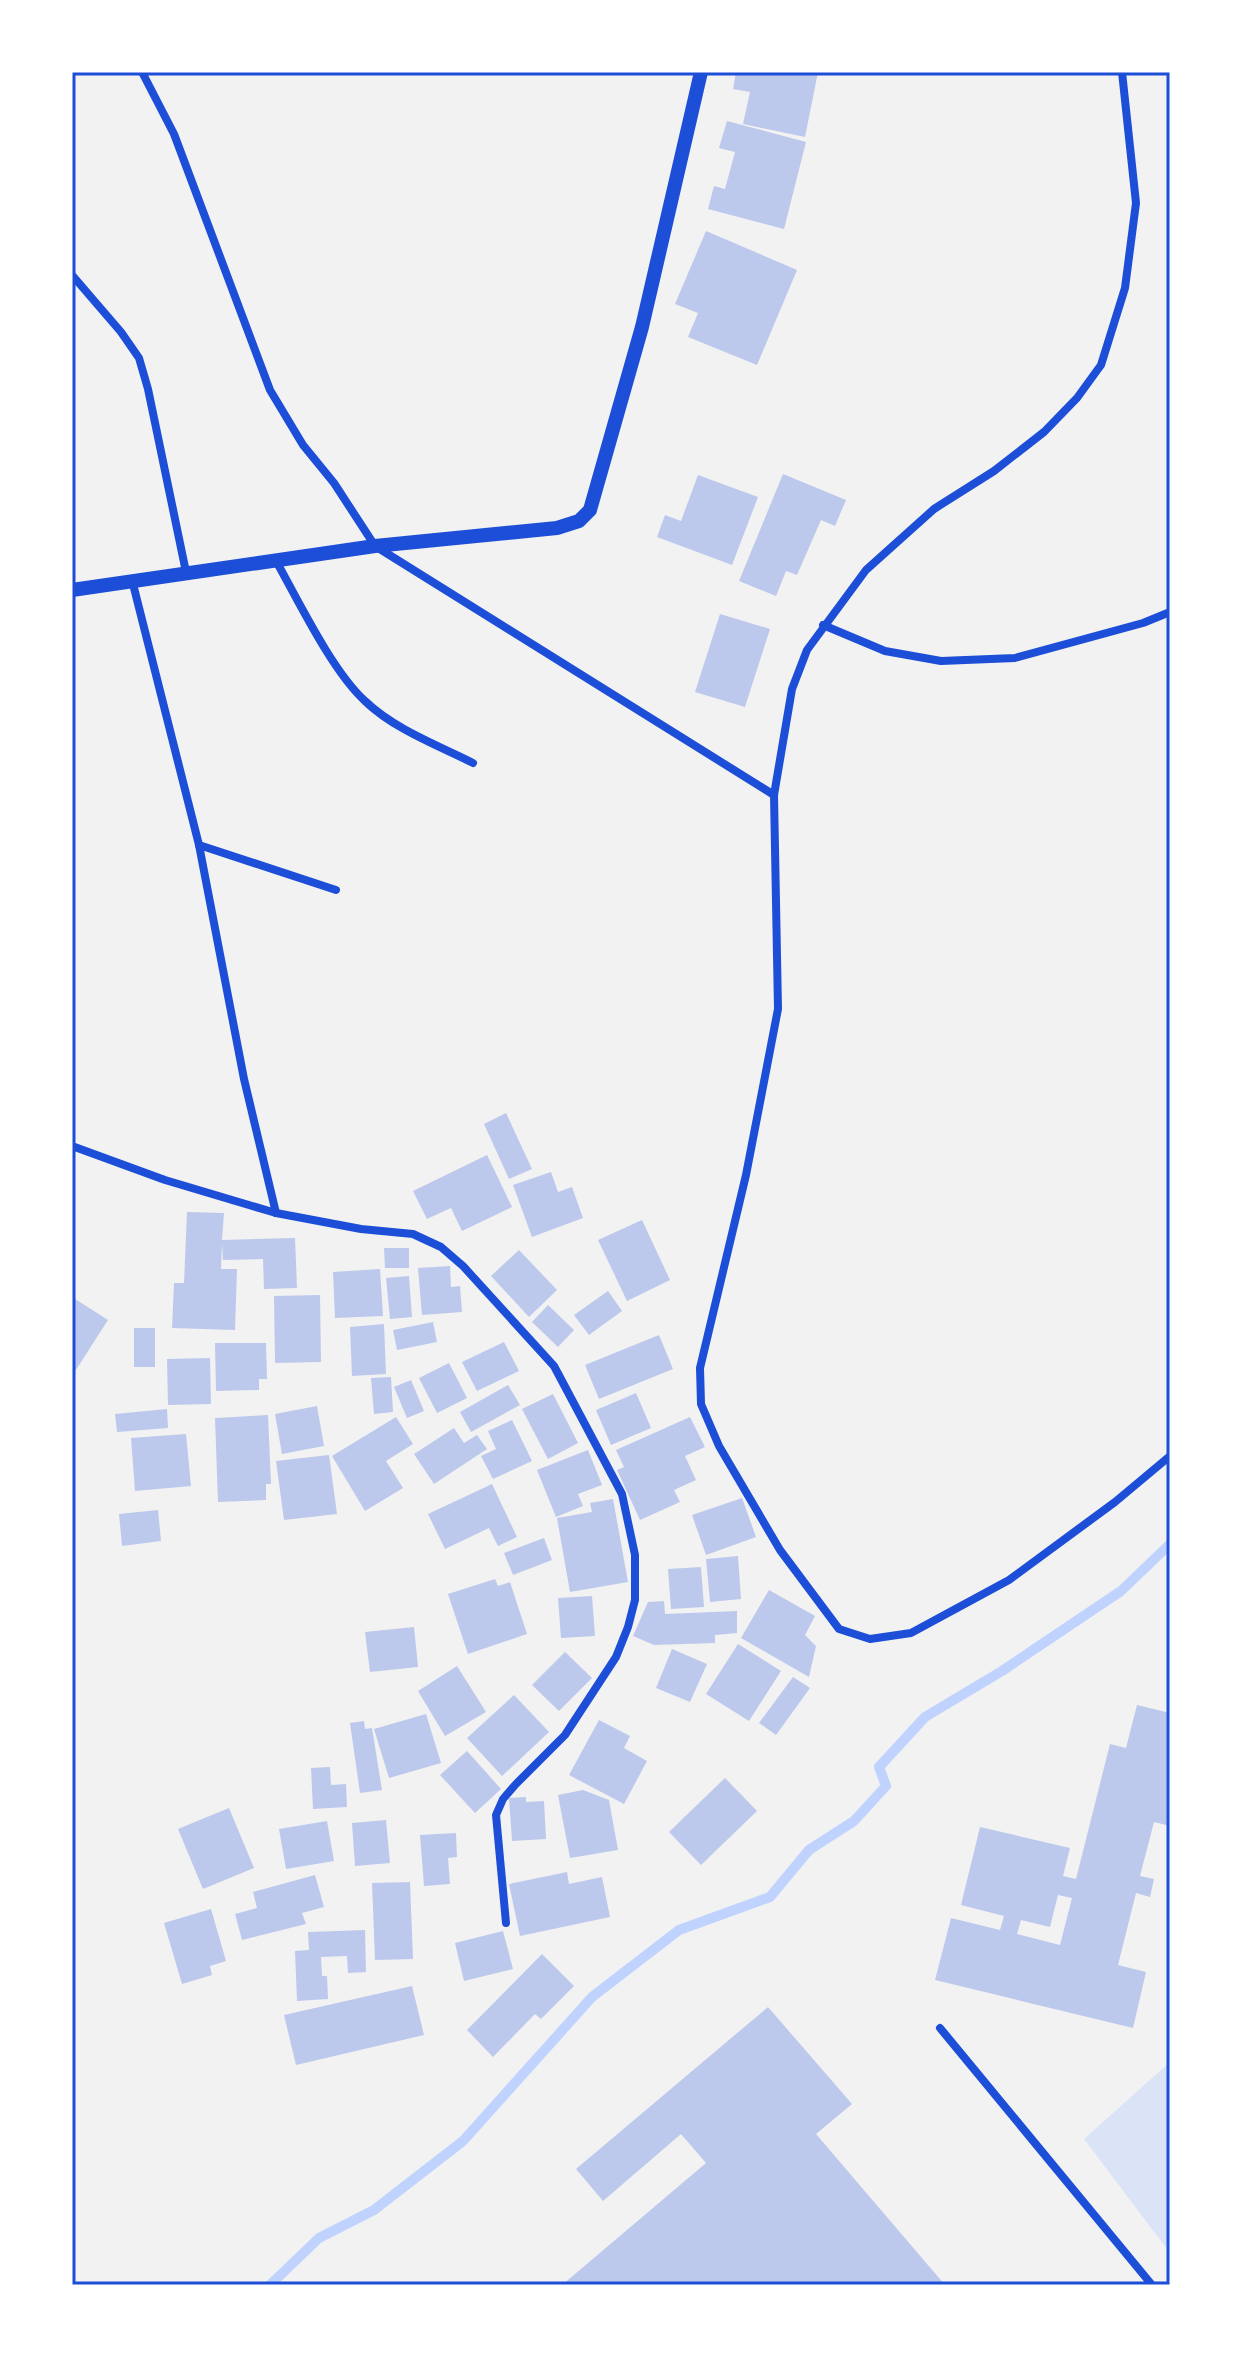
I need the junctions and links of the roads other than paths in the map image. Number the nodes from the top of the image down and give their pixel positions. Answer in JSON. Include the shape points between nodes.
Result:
{"nodes":[{"id":1,"x":142,"y":72,"type":"edge"},
{"id":2,"x":701,"y":72,"type":"edge"},
{"id":3,"x":1122,"y":72,"type":"edge"},
{"id":4,"x":72,"y":275,"type":"edge"},
{"id":5,"x":375,"y":546,"type":"junction"},
{"id":6,"x":274,"y":559,"type":"junction"},
{"id":7,"x":186,"y":572,"type":"junction"},
{"id":8,"x":132,"y":580,"type":"junction"},
{"id":9,"x":72,"y":590,"type":"edge"},
{"id":10,"x":1170,"y":612,"type":"edge"},
{"id":11,"x":823,"y":625,"type":"junction"},
{"id":12,"x":473,"y":763,"type":"dead end"},
{"id":13,"x":774,"y":795,"type":"junction"},
{"id":14,"x":199,"y":845,"type":"junction"},
{"id":15,"x":336,"y":890,"type":"dead end"},
{"id":16,"x":72,"y":1146,"type":"edge"},
{"id":17,"x":276,"y":1213,"type":"junction"},
{"id":18,"x":1170,"y":1456,"type":"edge"},
{"id":19,"x":506,"y":1923,"type":"dead end"},
{"id":20,"x":940,"y":2028,"type":"dead end"},
{"id":21,"x":1152,"y":2285,"type":"edge"}],
"edges":[{"from":1,"to":5,"type":"street","via":[[174,134],[270,390]]},
{"from":2,"to":5,"type":"street","via":[[642,327],[590,510],[579,521],[557,528]]},
{"from":3,"to":11,"type":"street","via":[[1136,203],[1125,288],[1101,365],[1044,432],[934,509],[866,570]]},
{"from":4,"to":7,"type":"street","via":[[139,358]]},
{"from":5,"to":6,"type":"street"},
{"from":5,"to":13,"type":"street"},
{"from":6,"to":7,"type":"street"},
{"from":6,"to":12,"type":"street","via":[[339,670],[365,701]]},
{"from":7,"to":8,"type":"street"},
{"from":8,"to":9,"type":"street"},
{"from":8,"to":14,"type":"street"},
{"from":10,"to":11,"type":"street","via":[[1015,658],[941,661],[885,651]]},
{"from":11,"to":13,"type":"street","via":[[792,689]]},
{"from":13,"to":18,"type":"street","via":[[778,1009],[700,1368],[701,1404],[719,1446],[780,1550],[839,1629],[870,1639],[911,1633],[1009,1580]]},
{"from":14,"to":15,"type":"street"},
{"from":14,"to":17,"type":"street"},
{"from":16,"to":17,"type":"street"},
{"from":17,"to":19,"type":"street","via":[[413,1234],[441,1247],[554,1366],[622,1494],[636,1577],[628,1627],[616,1657],[565,1735],[516,1784],[496,1815]]},
{"from":20,"to":21,"type":"street"}]}
